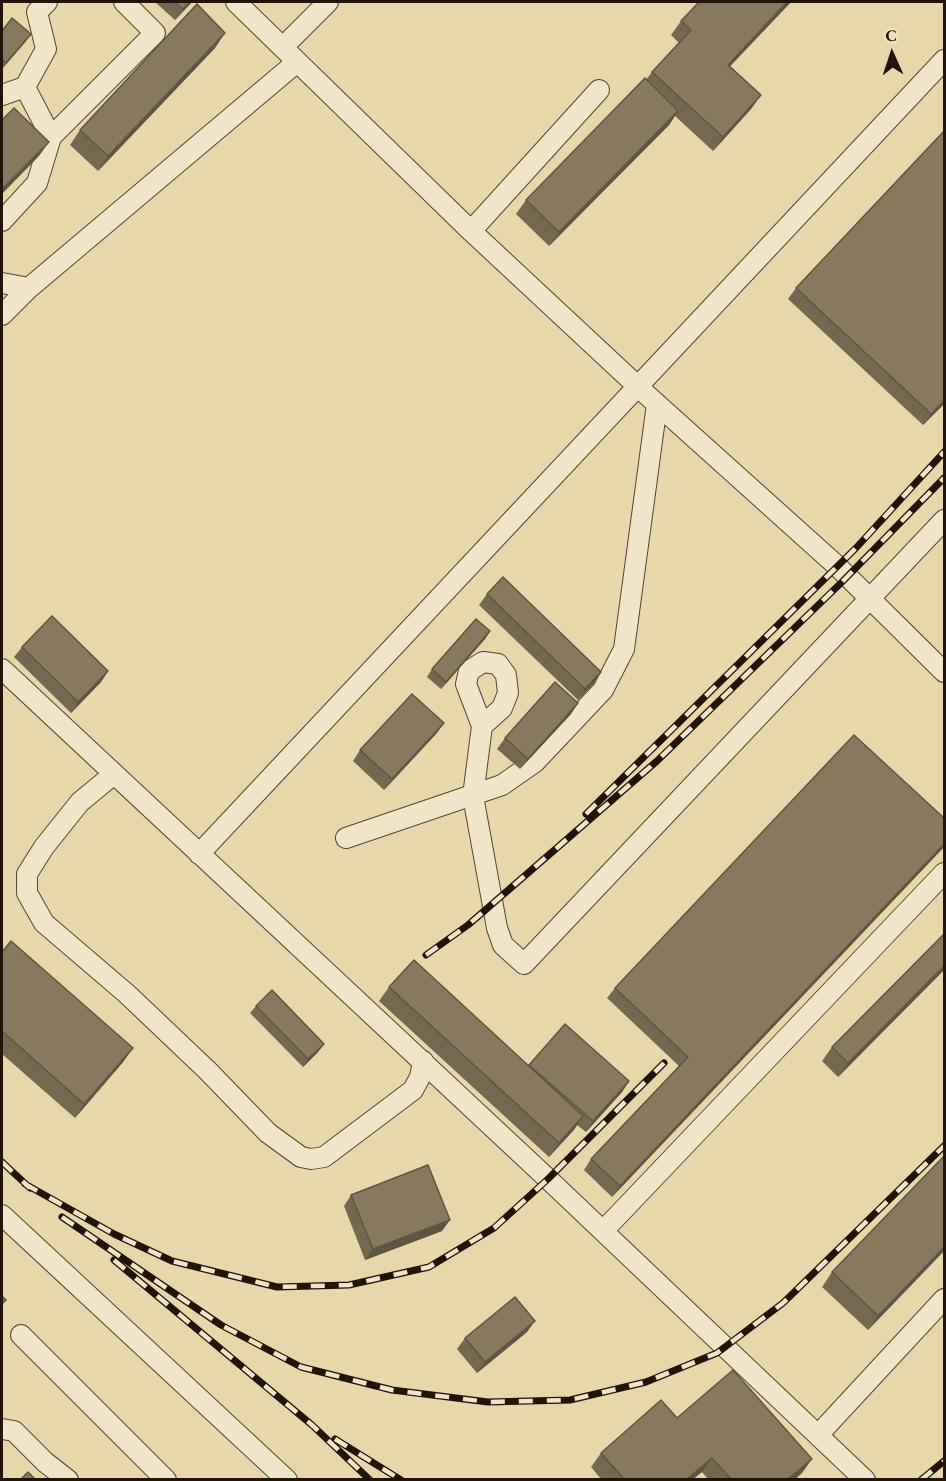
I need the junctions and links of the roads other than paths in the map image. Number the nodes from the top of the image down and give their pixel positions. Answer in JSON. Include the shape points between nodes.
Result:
{"nodes":[{"id":1,"x":47,"y":2,"type":"edge"},
{"id":2,"x":124,"y":2,"type":"edge"},
{"id":3,"x":236,"y":2,"type":"edge"},
{"id":4,"x":328,"y":2,"type":"edge"},
{"id":5,"x":283,"y":47,"type":"junction"},
{"id":6,"x":945,"y":60,"type":"edge"},
{"id":7,"x":297,"y":62,"type":"junction"},
{"id":8,"x":25,"y":87,"type":"junction"},
{"id":9,"x":599,"y":90,"type":"dead end"},
{"id":10,"x":2,"y":95,"type":"edge"},
{"id":11,"x":51,"y":137,"type":"junction"},
{"id":12,"x":2,"y":221,"type":"edge"},
{"id":13,"x":471,"y":231,"type":"junction"},
{"id":14,"x":2,"y":283,"type":"edge"},
{"id":15,"x":29,"y":288,"type":"junction"},
{"id":16,"x":2,"y":315,"type":"edge"},
{"id":17,"x":637,"y":386,"type":"junction"},
{"id":18,"x":657,"y":404,"type":"junction"},
{"id":19,"x":945,"y":520,"type":"edge"},
{"id":20,"x":869,"y":598,"type":"junction"},
{"id":21,"x":2,"y":669,"type":"edge"},
{"id":22,"x":945,"y":672,"type":"edge"},
{"id":23,"x":482,"y":726,"type":"dead end"},
{"id":24,"x":114,"y":774,"type":"junction"},
{"id":25,"x":472,"y":796,"type":"junction"},
{"id":26,"x":346,"y":838,"type":"dead end"},
{"id":27,"x":199,"y":854,"type":"junction"},
{"id":28,"x":945,"y":873,"type":"edge"},
{"id":29,"x":423,"y":1061,"type":"junction"},
{"id":30,"x":2,"y":1215,"type":"edge"},
{"id":31,"x":603,"y":1231,"type":"junction"},
{"id":32,"x":945,"y":1299,"type":"edge"},
{"id":33,"x":21,"y":1335,"type":"dead end"},
{"id":34,"x":2,"y":1429,"type":"edge"},
{"id":35,"x":818,"y":1435,"type":"junction"},
{"id":36,"x":68,"y":1479,"type":"edge"},
{"id":37,"x":166,"y":1479,"type":"edge"},
{"id":38,"x":287,"y":1479,"type":"edge"},
{"id":39,"x":865,"y":1479,"type":"edge"}],
"edges":[{"from":1,"to":8,"type":"street","via":[[37,12],[46,49]]},
{"from":2,"to":11,"type":"street","via":[[154,33]]},
{"from":3,"to":5,"type":"street"},
{"from":4,"to":5,"type":"street"},
{"from":5,"to":7,"type":"street"},
{"from":6,"to":17,"type":"street"},
{"from":7,"to":13,"type":"street"},
{"from":7,"to":15,"type":"street"},
{"from":8,"to":10,"type":"street"},
{"from":8,"to":11,"type":"street"},
{"from":9,"to":13,"type":"street"},
{"from":11,"to":12,"type":"street","via":[[37,183]]},
{"from":13,"to":17,"type":"street"},
{"from":14,"to":15,"type":"street"},
{"from":15,"to":16,"type":"street"},
{"from":17,"to":18,"type":"street"},
{"from":17,"to":27,"type":"street"},
{"from":18,"to":20,"type":"street"},
{"from":18,"to":25,"type":"street","via":[[624,648],[603,690],[535,762],[502,785]]},
{"from":19,"to":20,"type":"street"},
{"from":20,"to":22,"type":"street"},
{"from":20,"to":25,"type":"street","via":[[524,964],[503,945],[497,928]]},
{"from":21,"to":24,"type":"street"},
{"from":23,"to":25,"type":"street"},
{"from":24,"to":27,"type":"street"},
{"from":24,"to":29,"type":"street","via":[[80,802],[44,847],[27,874],[27,893],[44,923],[127,994],[268,1133],[301,1157],[324,1157],[413,1090]]},
{"from":25,"to":26,"type":"street"},
{"from":27,"to":29,"type":"street"},
{"from":28,"to":31,"type":"street"},
{"from":29,"to":31,"type":"street"},
{"from":30,"to":38,"type":"street"},
{"from":31,"to":35,"type":"street"},
{"from":32,"to":35,"type":"street"},
{"from":33,"to":37,"type":"street"},
{"from":34,"to":36,"type":"street","via":[[14,1431]]},
{"from":35,"to":39,"type":"street"}]}
